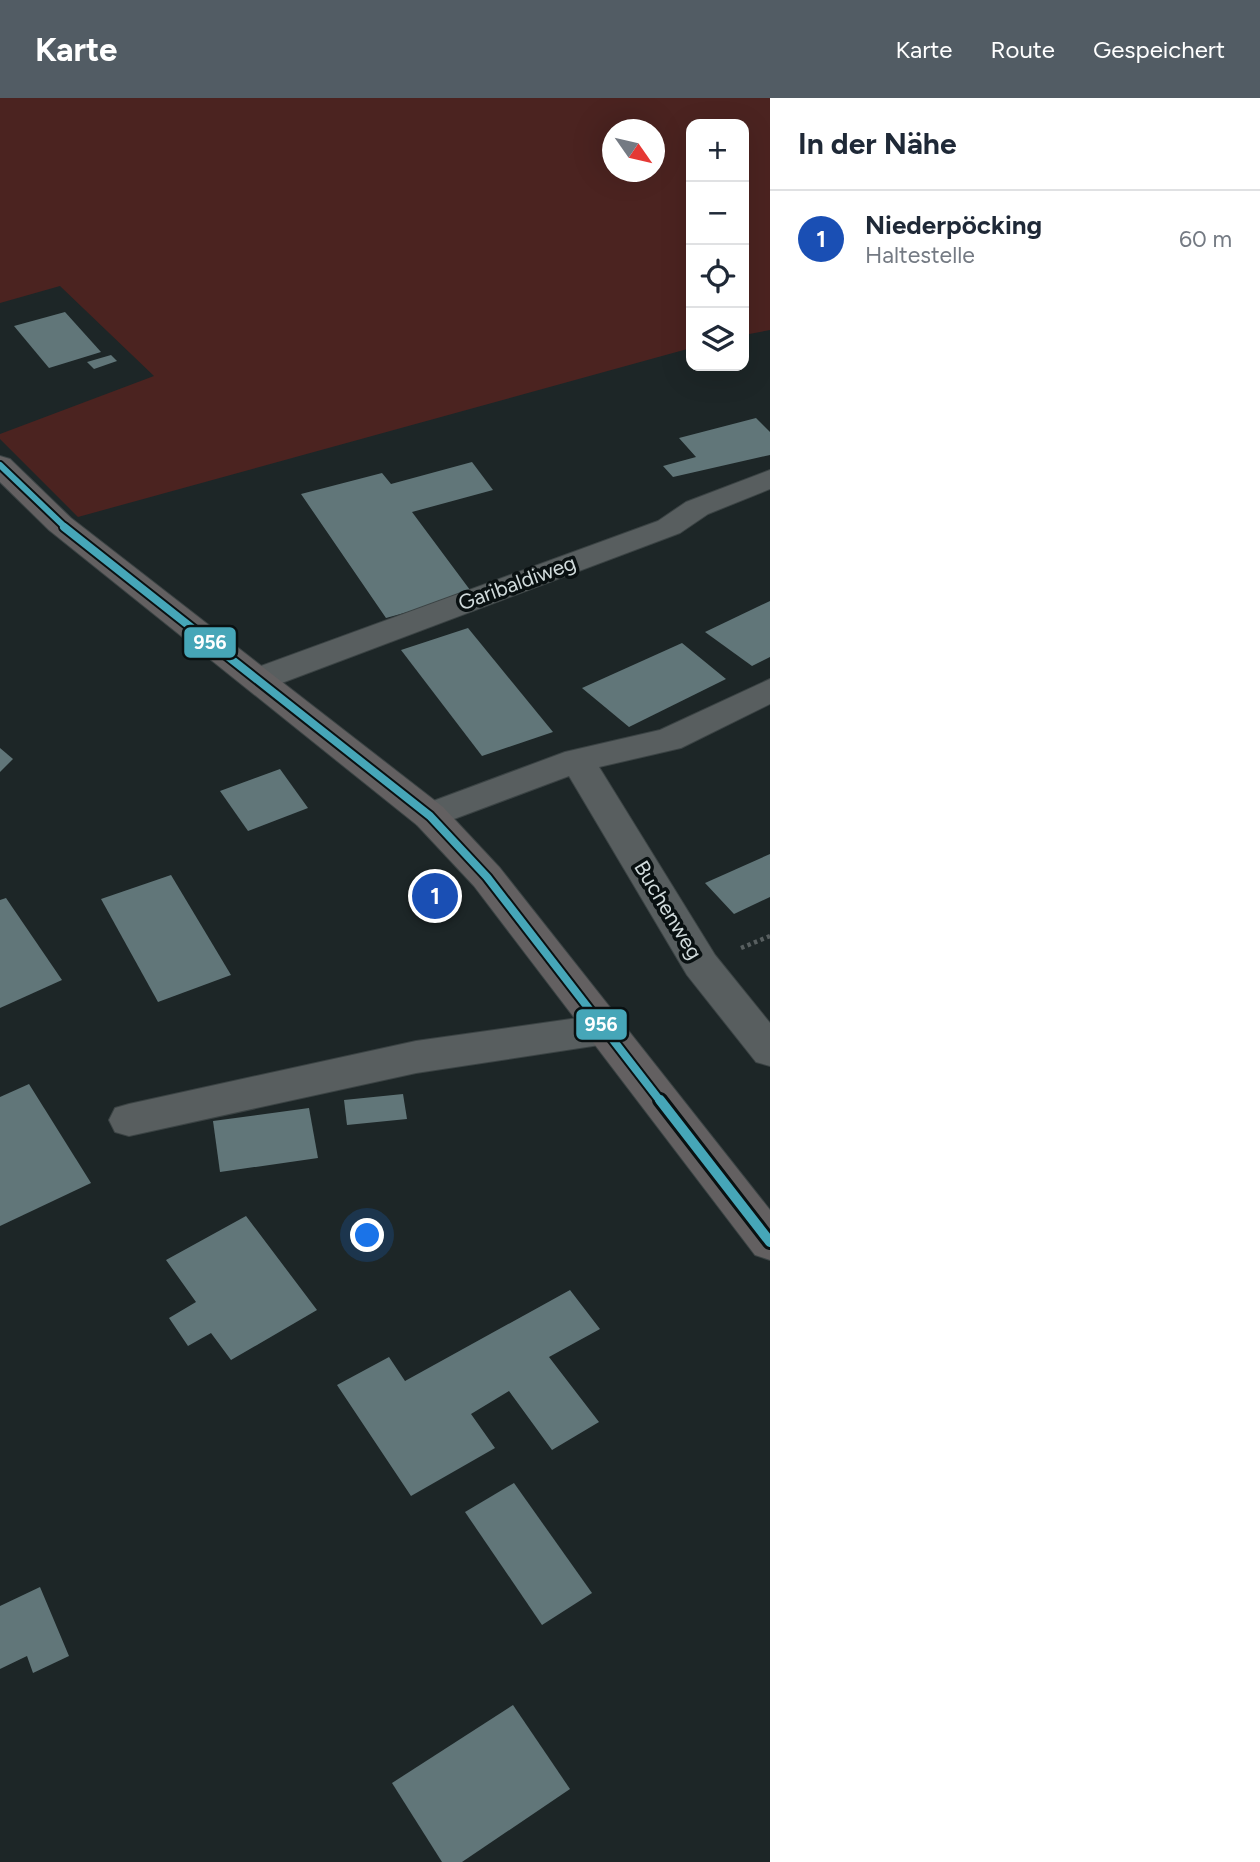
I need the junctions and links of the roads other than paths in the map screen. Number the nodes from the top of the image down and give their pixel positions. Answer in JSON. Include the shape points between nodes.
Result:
{"nodes":[{"id":1,"x":0,"y":465,"type":"edge"},
{"id":2,"x":770,"y":479,"type":"edge"},
{"id":3,"x":259,"y":679,"type":"junction"},
{"id":4,"x":770,"y":690,"type":"edge"},
{"id":5,"x":577,"y":760,"type":"junction"},
{"id":6,"x":430,"y":816,"type":"junction"},
{"id":7,"x":606,"y":1028,"type":"junction"},
{"id":8,"x":770,"y":1051,"type":"edge"},
{"id":9,"x":129,"y":1120,"type":"dead end"},
{"id":10,"x":770,"y":1242,"type":"edge"}],
"edges":[{"from":1,"to":3,"type":"main road","via":[[60,524]]},
{"from":2,"to":3,"type":"street","name":"Garibaldiweg","via":[[697,508],[669,527]]},
{"from":3,"to":6,"type":"main road"},
{"from":4,"to":5,"type":"street","via":[[668,740]]},
{"from":5,"to":6,"type":"street"},
{"from":5,"to":8,"type":"street","name":"Buchenweg","via":[[701,965]]},
{"from":6,"to":7,"type":"main road","via":[[487,877]]},
{"from":7,"to":9,"type":"street","via":[[416,1057]]},
{"from":7,"to":10,"type":"main road"}]}
